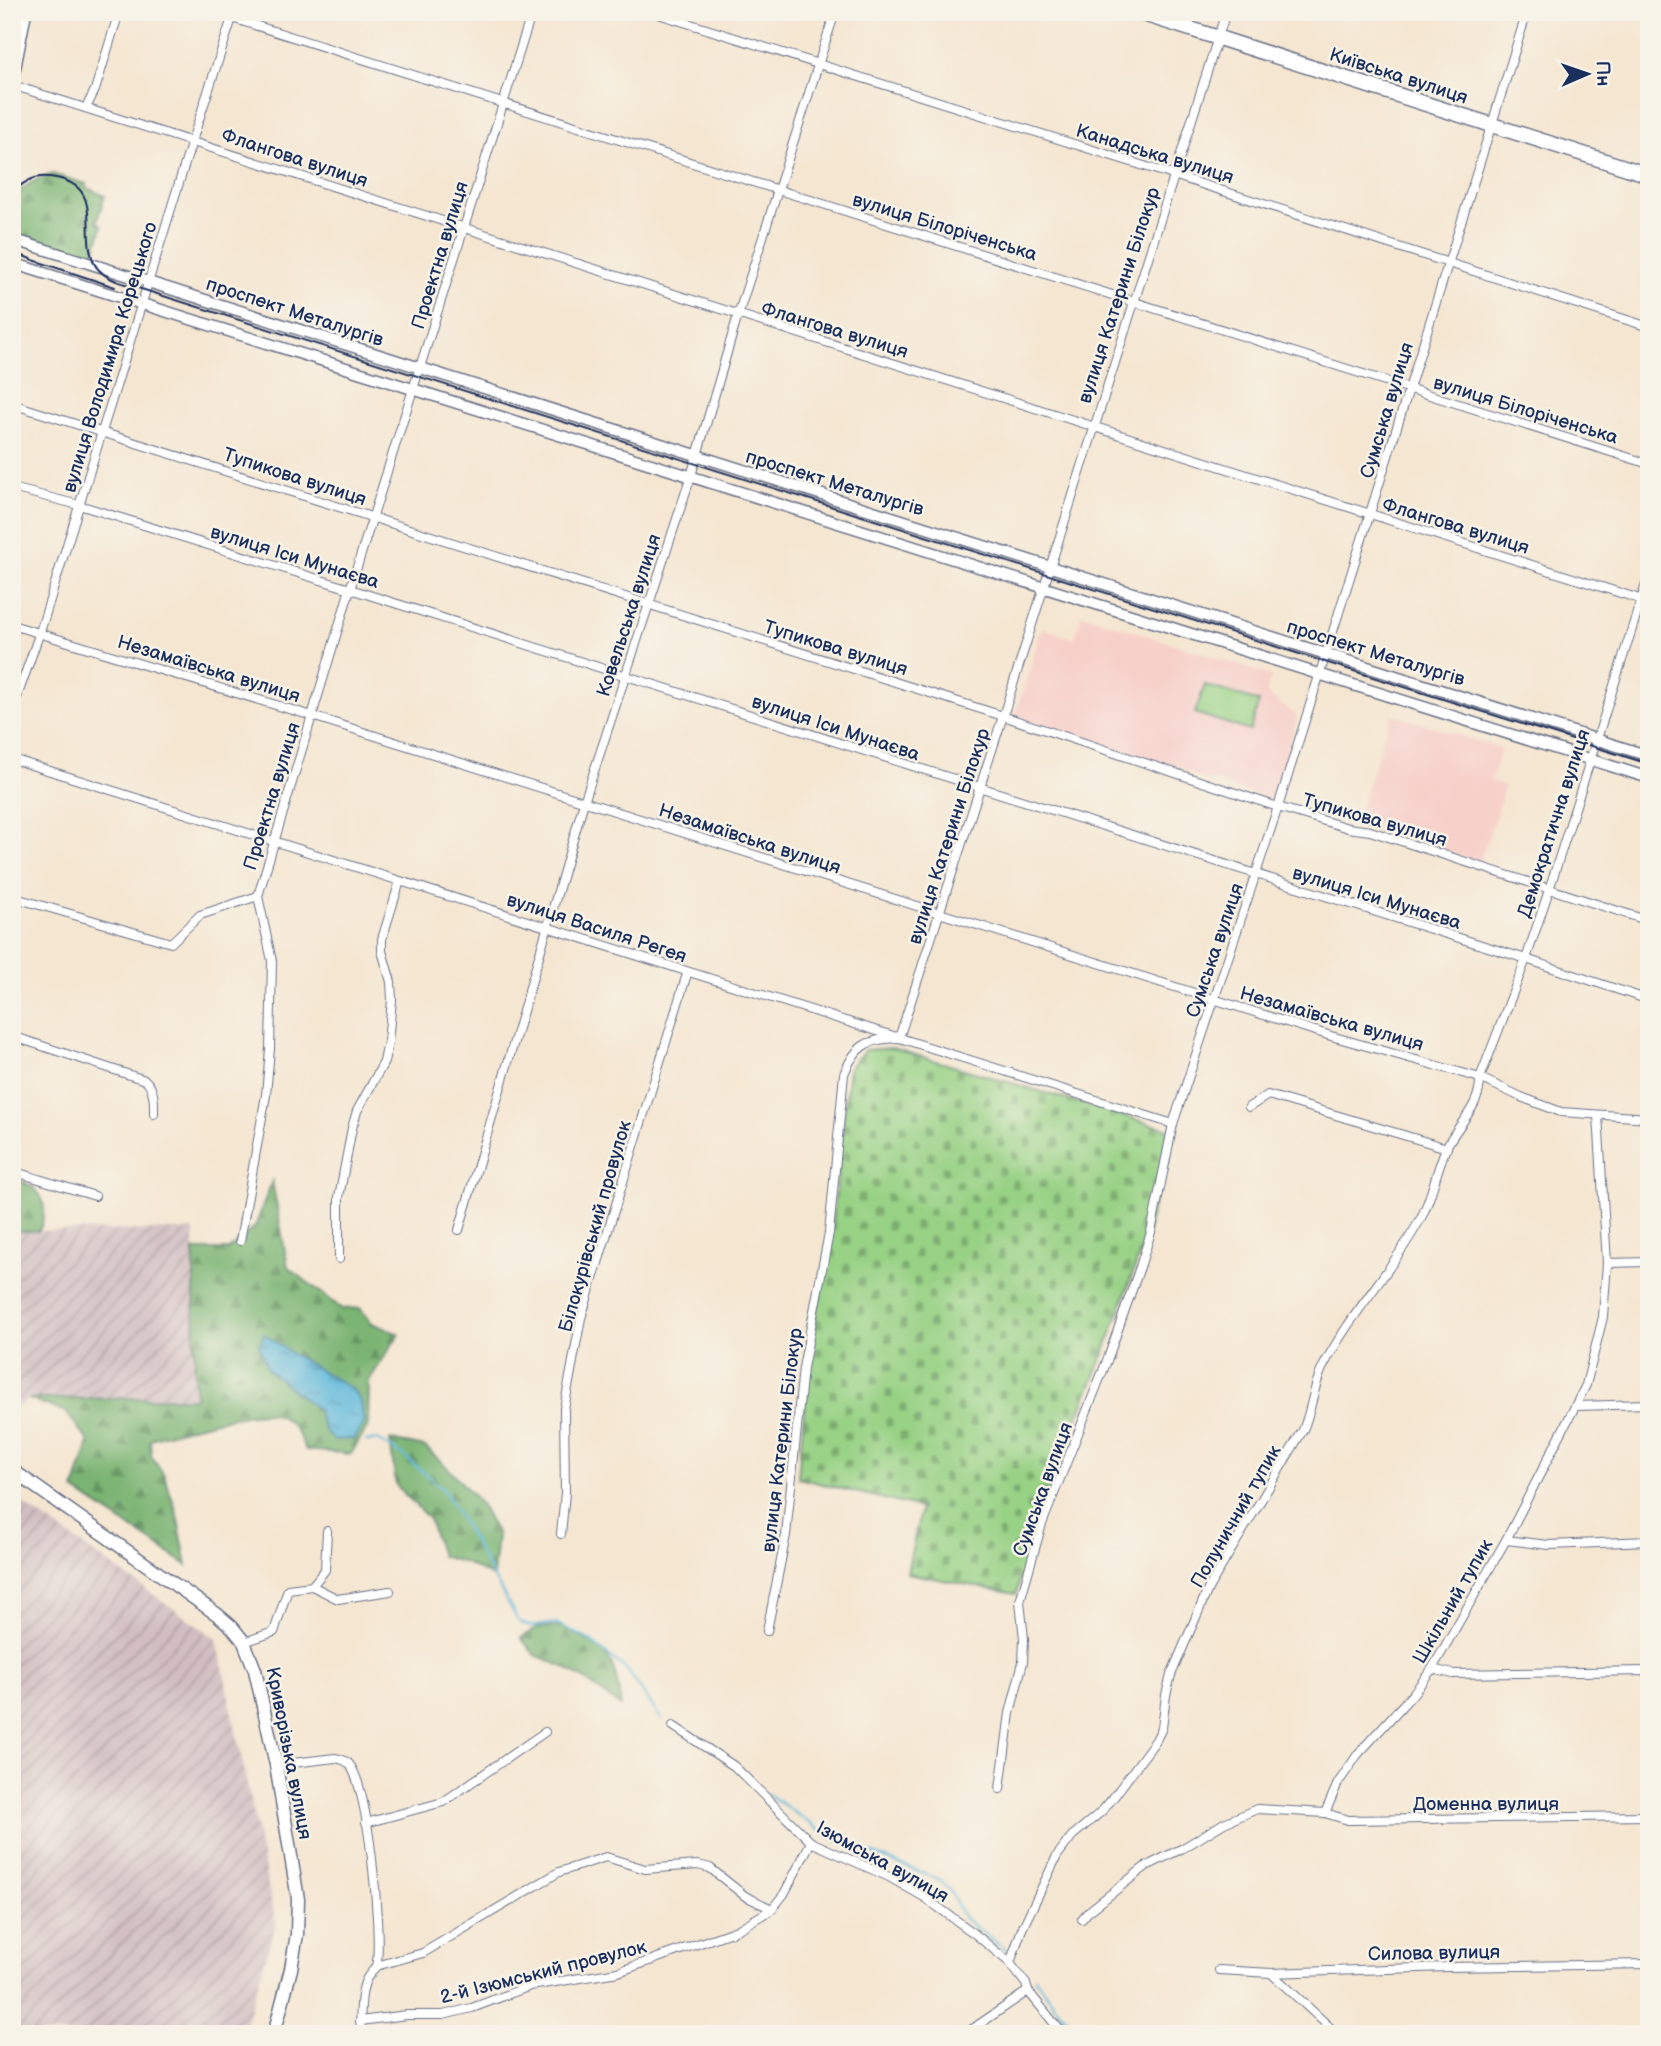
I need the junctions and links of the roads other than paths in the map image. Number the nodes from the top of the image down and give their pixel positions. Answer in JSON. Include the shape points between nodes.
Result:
{"nodes":[{"id":1,"x":25,"y":12,"type":"edge"},
{"id":2,"x":119,"y":12,"type":"edge"},
{"id":3,"x":532,"y":12,"type":"edge"},
{"id":4,"x":652,"y":12,"type":"edge"},
{"id":5,"x":835,"y":12,"type":"edge"},
{"id":6,"x":1137,"y":12,"type":"edge"},
{"id":7,"x":1226,"y":12,"type":"edge"},
{"id":8,"x":1527,"y":12,"type":"edge"},
{"id":9,"x":1639,"y":12,"type":"edge"},
{"id":10,"x":233,"y":15,"type":"edge"},
{"id":11,"x":1649,"y":15,"type":"edge"},
{"id":12,"x":1218,"y":38,"type":"junction"},
{"id":13,"x":818,"y":64,"type":"junction"},
{"id":14,"x":12,"y":79,"type":"edge"},
{"id":15,"x":12,"y":85,"type":"edge"},
{"id":16,"x":503,"y":103,"type":"junction"},
{"id":17,"x":86,"y":108,"type":"junction"},
{"id":18,"x":1493,"y":126,"type":"junction"},
{"id":19,"x":192,"y":141,"type":"junction"},
{"id":20,"x":1173,"y":174,"type":"junction"},
{"id":21,"x":1649,"y":175,"type":"edge"},
{"id":22,"x":779,"y":190,"type":"junction"},
{"id":23,"x":464,"y":228,"type":"junction"},
{"id":24,"x":12,"y":239,"type":"edge"},
{"id":25,"x":1449,"y":263,"type":"junction"},
{"id":26,"x":12,"y":264,"type":"edge"},
{"id":27,"x":149,"y":283,"type":"junction"},
{"id":28,"x":1134,"y":301,"type":"junction"},
{"id":29,"x":142,"y":304,"type":"junction"},
{"id":30,"x":738,"y":315,"type":"junction"},
{"id":31,"x":1649,"y":327,"type":"edge"},
{"id":32,"x":420,"y":369,"type":"junction"},
{"id":33,"x":414,"y":389,"type":"junction"},
{"id":34,"x":1409,"y":389,"type":"junction"},
{"id":35,"x":12,"y":404,"type":"edge"},
{"id":36,"x":1093,"y":425,"type":"junction"},
{"id":37,"x":102,"y":432,"type":"junction"},
{"id":38,"x":696,"y":457,"type":"junction"},
{"id":39,"x":1649,"y":464,"type":"edge"},
{"id":40,"x":691,"y":476,"type":"junction"},
{"id":41,"x":12,"y":488,"type":"edge"},
{"id":42,"x":79,"y":505,"type":"junction"},
{"id":43,"x":1370,"y":514,"type":"junction"},
{"id":44,"x":373,"y":518,"type":"junction"},
{"id":45,"x":1050,"y":567,"type":"junction"},
{"id":46,"x":1649,"y":575,"type":"edge"},
{"id":47,"x":1044,"y":588,"type":"junction"},
{"id":48,"x":350,"y":589,"type":"junction"},
{"id":49,"x":1645,"y":601,"type":"edge"},
{"id":50,"x":647,"y":604,"type":"junction"},
{"id":51,"x":12,"y":625,"type":"edge"},
{"id":52,"x":40,"y":632,"type":"junction"},
{"id":53,"x":1326,"y":654,"type":"junction"},
{"id":54,"x":1319,"y":675,"type":"junction"},
{"id":55,"x":625,"y":677,"type":"junction"},
{"id":56,"x":12,"y":712,"type":"edge"},
{"id":57,"x":312,"y":716,"type":"junction"},
{"id":58,"x":1003,"y":716,"type":"junction"},
{"id":59,"x":1597,"y":740,"type":"junction"},
{"id":60,"x":1649,"y":756,"type":"edge"},
{"id":61,"x":12,"y":759,"type":"edge"},
{"id":62,"x":1591,"y":760,"type":"junction"},
{"id":63,"x":1649,"y":778,"type":"edge"},
{"id":64,"x":979,"y":788,"type":"junction"},
{"id":65,"x":584,"y":802,"type":"junction"},
{"id":66,"x":1278,"y":807,"type":"junction"},
{"id":67,"x":274,"y":842,"type":"junction"},
{"id":68,"x":1256,"y":876,"type":"junction"},
{"id":69,"x":400,"y":881,"type":"junction"},
{"id":70,"x":1549,"y":890,"type":"junction"},
{"id":71,"x":258,"y":896,"type":"junction"},
{"id":72,"x":12,"y":897,"type":"edge"},
{"id":73,"x":939,"y":914,"type":"junction"},
{"id":74,"x":1649,"y":921,"type":"edge"},
{"id":75,"x":547,"y":926,"type":"junction"},
{"id":76,"x":1526,"y":959,"type":"junction"},
{"id":77,"x":687,"y":974,"type":"junction"},
{"id":78,"x":1213,"y":999,"type":"junction"},
{"id":79,"x":1649,"y":1000,"type":"edge"},
{"id":80,"x":12,"y":1036,"type":"edge"},
{"id":81,"x":899,"y":1038,"type":"junction"},
{"id":82,"x":1480,"y":1078,"type":"junction"},
{"id":83,"x":1250,"y":1107,"type":"dead end"},
{"id":84,"x":154,"y":1115,"type":"dead end"},
{"id":85,"x":1598,"y":1115,"type":"junction"},
{"id":86,"x":1649,"y":1118,"type":"edge"},
{"id":87,"x":1173,"y":1124,"type":"junction"},
{"id":88,"x":1447,"y":1147,"type":"junction"},
{"id":89,"x":12,"y":1171,"type":"edge"},
{"id":90,"x":95,"y":1196,"type":"dead end"},
{"id":91,"x":458,"y":1230,"type":"dead end"},
{"id":92,"x":240,"y":1241,"type":"dead end"},
{"id":93,"x":339,"y":1259,"type":"dead end"},
{"id":94,"x":1649,"y":1262,"type":"edge"},
{"id":95,"x":1607,"y":1263,"type":"junction"},
{"id":96,"x":1649,"y":1404,"type":"edge"},
{"id":97,"x":1576,"y":1406,"type":"junction"},
{"id":98,"x":12,"y":1470,"type":"edge"},
{"id":99,"x":327,"y":1531,"type":"dead end"},
{"id":100,"x":561,"y":1534,"type":"dead end"},
{"id":101,"x":1506,"y":1540,"type":"junction"},
{"id":102,"x":1649,"y":1541,"type":"edge"},
{"id":103,"x":312,"y":1586,"type":"junction"},
{"id":104,"x":390,"y":1591,"type":"dead end"},
{"id":105,"x":767,"y":1631,"type":"dead end"},
{"id":106,"x":244,"y":1642,"type":"junction"},
{"id":107,"x":1432,"y":1669,"type":"junction"},
{"id":108,"x":1649,"y":1671,"type":"edge"},
{"id":109,"x":673,"y":1726,"type":"dead end"},
{"id":110,"x":545,"y":1732,"type":"dead end"},
{"id":111,"x":276,"y":1765,"type":"junction"},
{"id":112,"x":1000,"y":1789,"type":"dead end"},
{"id":113,"x":1325,"y":1813,"type":"junction"},
{"id":114,"x":1649,"y":1816,"type":"edge"},
{"id":115,"x":366,"y":1823,"type":"junction"},
{"id":116,"x":811,"y":1842,"type":"junction"},
{"id":117,"x":772,"y":1909,"type":"junction"},
{"id":118,"x":1082,"y":1919,"type":"dead end"},
{"id":119,"x":1010,"y":1962,"type":"junction"},
{"id":120,"x":1649,"y":1964,"type":"edge"},
{"id":121,"x":376,"y":1966,"type":"junction"},
{"id":122,"x":1219,"y":1970,"type":"dead end"},
{"id":123,"x":1271,"y":1973,"type":"junction"},
{"id":124,"x":1027,"y":1991,"type":"junction"},
{"id":125,"x":360,"y":2021,"type":"junction"},
{"id":126,"x":274,"y":2034,"type":"edge"},
{"id":127,"x":361,"y":2034,"type":"edge"},
{"id":128,"x":965,"y":2034,"type":"edge"},
{"id":129,"x":1067,"y":2034,"type":"edge"},
{"id":130,"x":1337,"y":2034,"type":"edge"}],
"edges":[{"from":1,"to":14,"type":"main road"},
{"from":2,"to":17,"type":"street"},
{"from":3,"to":16,"type":"street","name":"Проектна вулиця"},
{"from":4,"to":13,"type":"street","name":"Канадська вулиця"},
{"from":5,"to":13,"type":"street","name":"Ковельська вулиця"},
{"from":6,"to":12,"type":"highway","name":"Київська вулиця"},
{"from":7,"to":12,"type":"street","name":"вулиця Катерини Білокур"},
{"from":8,"to":18,"type":"street","name":"Сумська вулиця"},
{"from":9,"to":11,"type":"street"},
{"from":10,"to":16,"type":"street","name":"вулиця Білоріченська"},
{"from":10,"to":19,"type":"street","name":"вулиця Володимира Корецького"},
{"from":12,"to":18,"type":"highway","name":"Київська вулиця"},
{"from":12,"to":20,"type":"street","name":"вулиця Катерини Білокур"},
{"from":13,"to":20,"type":"street","name":"Канадська вулиця"},
{"from":13,"to":22,"type":"street","name":"Ковельська вулиця"},
{"from":15,"to":17,"type":"street","name":"Флангова вулиця"},
{"from":16,"to":22,"type":"street","name":"вулиця Білоріченська"},
{"from":16,"to":23,"type":"street","name":"Проектна вулиця"},
{"from":17,"to":19,"type":"street","name":"Флангова вулиця"},
{"from":18,"to":21,"type":"highway","name":"Київська вулиця"},
{"from":18,"to":25,"type":"street","name":"Сумська вулиця"},
{"from":19,"to":23,"type":"street","name":"Флангова вулиця"},
{"from":19,"to":27,"type":"street","name":"вулиця Володимира Корецького"},
{"from":20,"to":25,"type":"street","name":"Канадська вулиця"},
{"from":20,"to":28,"type":"street","name":"вулиця Катерини Білокур"},
{"from":22,"to":28,"type":"street","name":"вулиця Білоріченська"},
{"from":22,"to":30,"type":"street","name":"Ковельська вулиця"},
{"from":23,"to":30,"type":"street","name":"Флангова вулиця"},
{"from":23,"to":32,"type":"street","name":"Проектна вулиця"},
{"from":24,"to":27,"type":"main road","name":"проспект Металургів"},
{"from":25,"to":31,"type":"street","name":"Канадська вулиця"},
{"from":25,"to":34,"type":"street","name":"Сумська вулиця"},
{"from":26,"to":29,"type":"main road","name":"проспект Металургів"},
{"from":27,"to":29,"type":"street","name":"вулиця Володимира Корецького"},
{"from":27,"to":32,"type":"main road","name":"проспект Металургів"},
{"from":28,"to":34,"type":"street","name":"вулиця Білоріченська"},
{"from":28,"to":36,"type":"street","name":"вулиця Катерини Білокур"},
{"from":29,"to":33,"type":"main road","name":"проспект Металургів"},
{"from":29,"to":37,"type":"street","name":"вулиця Володимира Корецького"},
{"from":30,"to":36,"type":"street","name":"Флангова вулиця"},
{"from":30,"to":38,"type":"street","name":"Ковельська вулиця"},
{"from":32,"to":33,"type":"street","name":"Проектна вулиця"},
{"from":32,"to":38,"type":"main road","name":"проспект Металургів"},
{"from":33,"to":40,"type":"main road","name":"проспект Металургів"},
{"from":33,"to":44,"type":"street","name":"Проектна вулиця"},
{"from":34,"to":39,"type":"street","name":"вулиця Білоріченська"},
{"from":34,"to":43,"type":"street","name":"Сумська вулиця"},
{"from":35,"to":37,"type":"street","name":"Тупикова вулиця"},
{"from":36,"to":43,"type":"street","name":"Флангова вулиця"},
{"from":36,"to":45,"type":"street","name":"вулиця Катерини Білокур"},
{"from":37,"to":42,"type":"street","name":"вулиця Володимира Корецького"},
{"from":37,"to":44,"type":"street","name":"Тупикова вулиця"},
{"from":38,"to":40,"type":"street","name":"Ковельська вулиця"},
{"from":38,"to":45,"type":"main road","name":"проспект Металургів"},
{"from":40,"to":47,"type":"main road","name":"проспект Металургів"},
{"from":40,"to":50,"type":"street","name":"Ковельська вулиця"},
{"from":41,"to":42,"type":"street","name":"вулиця Іси Мунаєва"},
{"from":42,"to":48,"type":"street","name":"вулиця Іси Мунаєва"},
{"from":42,"to":52,"type":"street","name":"вулиця Володимира Корецького"},
{"from":43,"to":49,"type":"street","name":"Флангова вулиця"},
{"from":43,"to":53,"type":"street","name":"Сумська вулиця"},
{"from":44,"to":48,"type":"street","name":"Проектна вулиця"},
{"from":44,"to":50,"type":"street","name":"Тупикова вулиця"},
{"from":45,"to":47,"type":"street","name":"вулиця Катерини Білокур"},
{"from":45,"to":53,"type":"main road","name":"проспект Металургів"},
{"from":46,"to":49,"type":"street","name":"Демократична вулиця"},
{"from":47,"to":54,"type":"main road","name":"проспект Металургів"},
{"from":47,"to":58,"type":"street","name":"вулиця Катерини Білокур"},
{"from":48,"to":55,"type":"street","name":"вулиця Іси Мунаєва"},
{"from":48,"to":57,"type":"street","name":"Проектна вулиця"},
{"from":49,"to":59,"type":"street","name":"Демократична вулиця"},
{"from":50,"to":55,"type":"street","name":"Ковельська вулиця"},
{"from":50,"to":58,"type":"street","name":"Тупикова вулиця"},
{"from":51,"to":52,"type":"street","name":"Незамаївська вулиця"},
{"from":52,"to":56,"type":"street","name":"вулиця Володимира Корецького"},
{"from":52,"to":57,"type":"street","name":"Незамаївська вулиця"},
{"from":53,"to":54,"type":"street","name":"Сумська вулиця"},
{"from":53,"to":59,"type":"main road","name":"проспект Металургів"},
{"from":54,"to":62,"type":"main road","name":"проспект Металургів"},
{"from":54,"to":66,"type":"street","name":"Сумська вулиця"},
{"from":55,"to":64,"type":"street","name":"вулиця Іси Мунаєва"},
{"from":55,"to":65,"type":"street","name":"Ковельська вулиця"},
{"from":57,"to":65,"type":"street","name":"Незамаївська вулиця"},
{"from":57,"to":67,"type":"street","name":"Проектна вулиця"},
{"from":58,"to":64,"type":"street","name":"вулиця Катерини Білокур"},
{"from":58,"to":66,"type":"street","name":"Тупикова вулиця"},
{"from":59,"to":60,"type":"main road","name":"проспект Металургів"},
{"from":59,"to":62,"type":"street","name":"Демократична вулиця"},
{"from":61,"to":67,"type":"street","name":"вулиця Василя Регея"},
{"from":62,"to":63,"type":"main road","name":"проспект Металургів"},
{"from":62,"to":70,"type":"street","name":"Демократична вулиця"},
{"from":64,"to":68,"type":"street","name":"вулиця Іси Мунаєва"},
{"from":64,"to":73,"type":"street","name":"вулиця Катерини Білокур"},
{"from":65,"to":73,"type":"street","name":"Незамаївська вулиця"},
{"from":65,"to":75,"type":"street","name":"Ковельська вулиця"},
{"from":66,"to":68,"type":"street","name":"Сумська вулиця"},
{"from":66,"to":70,"type":"street","name":"Тупикова вулиця","via":[[1370,831]]},
{"from":67,"to":69,"type":"street","name":"вулиця Василя Регея"},
{"from":67,"to":71,"type":"street","name":"Проектна вулиця"},
{"from":68,"to":76,"type":"street","name":"вулиця Іси Мунаєва"},
{"from":68,"to":78,"type":"street","name":"Сумська вулиця"},
{"from":69,"to":75,"type":"street","name":"вулиця Василя Регея"},
{"from":69,"to":93,"type":"street","via":[[382,939],[392,991],[386,1052],[352,1128],[339,1197]]},
{"from":70,"to":74,"type":"street","name":"Тупикова вулиця"},
{"from":70,"to":76,"type":"street","name":"Демократична вулиця"},
{"from":71,"to":72,"type":"street","via":[[200,915],[171,943]]},
{"from":71,"to":92,"type":"street","name":"Проектна вулиця","via":[[272,961],[270,1049]]},
{"from":73,"to":78,"type":"street","name":"Незамаївська вулиця"},
{"from":73,"to":81,"type":"street","name":"вулиця Катерини Білокур"},
{"from":75,"to":77,"type":"street","name":"вулиця Василя Регея"},
{"from":75,"to":91,"type":"street","name":"Ковельська вулиця"},
{"from":76,"to":79,"type":"street","name":"вулиця Іси Мунаєва"},
{"from":76,"to":82,"type":"street","name":"Демократична вулиця"},
{"from":77,"to":81,"type":"street","name":"вулиця Василя Регея"},
{"from":77,"to":100,"type":"street","name":"Білокурівський провулок","via":[[580,1318],[564,1409]]},
{"from":78,"to":82,"type":"street","name":"Незамаївська вулиця"},
{"from":78,"to":87,"type":"street","name":"Сумська вулиця"},
{"from":80,"to":84,"type":"street","via":[[145,1080],[151,1085]]},
{"from":81,"to":87,"type":"street","name":"вулиця Василя Регея"},
{"from":81,"to":105,"type":"street","name":"вулиця Катерини Білокур","via":[[880,1039],[859,1048],[844,1074],[829,1233],[803,1368],[786,1535]]},
{"from":82,"to":85,"type":"street","name":"Незамаївська вулиця","via":[[1561,1112]]},
{"from":82,"to":88,"type":"street","name":"Полуничний тупик","via":[[1479,1097]]},
{"from":83,"to":88,"type":"street","via":[[1268,1095]]},
{"from":85,"to":86,"type":"street","name":"Незамаївська вулиця"},
{"from":85,"to":95,"type":"street","name":"Шкільний тупик"},
{"from":87,"to":112,"type":"street","name":"Сумська вулиця","via":[[1140,1267],[1042,1524],[1020,1601],[1023,1662],[1010,1713]]},
{"from":88,"to":119,"type":"street","name":"Полуничний тупик","via":[[1422,1216],[1396,1261],[1336,1343],[1322,1368],[1303,1430],[1209,1587],[1171,1675],[1156,1740],[1113,1798],[1057,1856]]},
{"from":89,"to":90,"type":"street"},
{"from":94,"to":95,"type":"street"},
{"from":95,"to":97,"type":"street","name":"Шкільний тупик","via":[[1603,1317]]},
{"from":96,"to":97,"type":"street"},
{"from":97,"to":101,"type":"street","name":"Шкільний тупик"},
{"from":98,"to":106,"type":"main road","name":"Криворізька вулиця","via":[[218,1615]]},
{"from":99,"to":103,"type":"street","via":[[325,1570]]},
{"from":101,"to":102,"type":"street","via":[[1549,1545]]},
{"from":101,"to":107,"type":"street","name":"Шкільний тупик"},
{"from":103,"to":104,"type":"street","via":[[338,1599]]},
{"from":103,"to":106,"type":"street","via":[[288,1589],[274,1632]]},
{"from":106,"to":111,"type":"main road","name":"Криворізька вулиця","via":[[255,1670]]},
{"from":107,"to":108,"type":"street","via":[[1453,1674]]},
{"from":107,"to":113,"type":"street","name":"Шкільний тупик","via":[[1358,1754]]},
{"from":109,"to":116,"type":"street","name":"Ізюмська вулиця","via":[[734,1766]]},
{"from":110,"to":115,"type":"street","via":[[443,1802]]},
{"from":111,"to":115,"type":"street","via":[[324,1758],[345,1760],[354,1772]]},
{"from":111,"to":126,"type":"main road","name":"Криворізька вулиця","via":[[298,1917],[291,1969]]},
{"from":113,"to":114,"type":"street","name":"Доменна вулиця","via":[[1348,1820]]},
{"from":113,"to":118,"type":"street","via":[[1256,1809],[1145,1867]]},
{"from":115,"to":121,"type":"street","via":[[378,1927]]},
{"from":116,"to":117,"type":"street","name":"2-й Ізюмський провулок"},
{"from":116,"to":119,"type":"street","name":"Ізюмська вулиця","via":[[924,1897]]},
{"from":117,"to":121,"type":"street","via":[[745,1896],[710,1868],[645,1869],[606,1857],[559,1872],[423,1952]]},
{"from":117,"to":125,"type":"street","name":"2-й Ізюмський провулок","via":[[737,1930],[618,1972],[530,1986],[443,2014]]},
{"from":119,"to":124,"type":"street","name":"Ізюмська вулиця"},
{"from":120,"to":123,"type":"street","name":"Силова вулиця"},
{"from":121,"to":125,"type":"street","via":[[365,1980]]},
{"from":122,"to":123,"type":"street","name":"Силова вулиця"},
{"from":123,"to":130,"type":"street"},
{"from":124,"to":128,"type":"street"},
{"from":124,"to":129,"type":"street","name":"Ізюмська вулиця"},
{"from":125,"to":127,"type":"street"}]}
